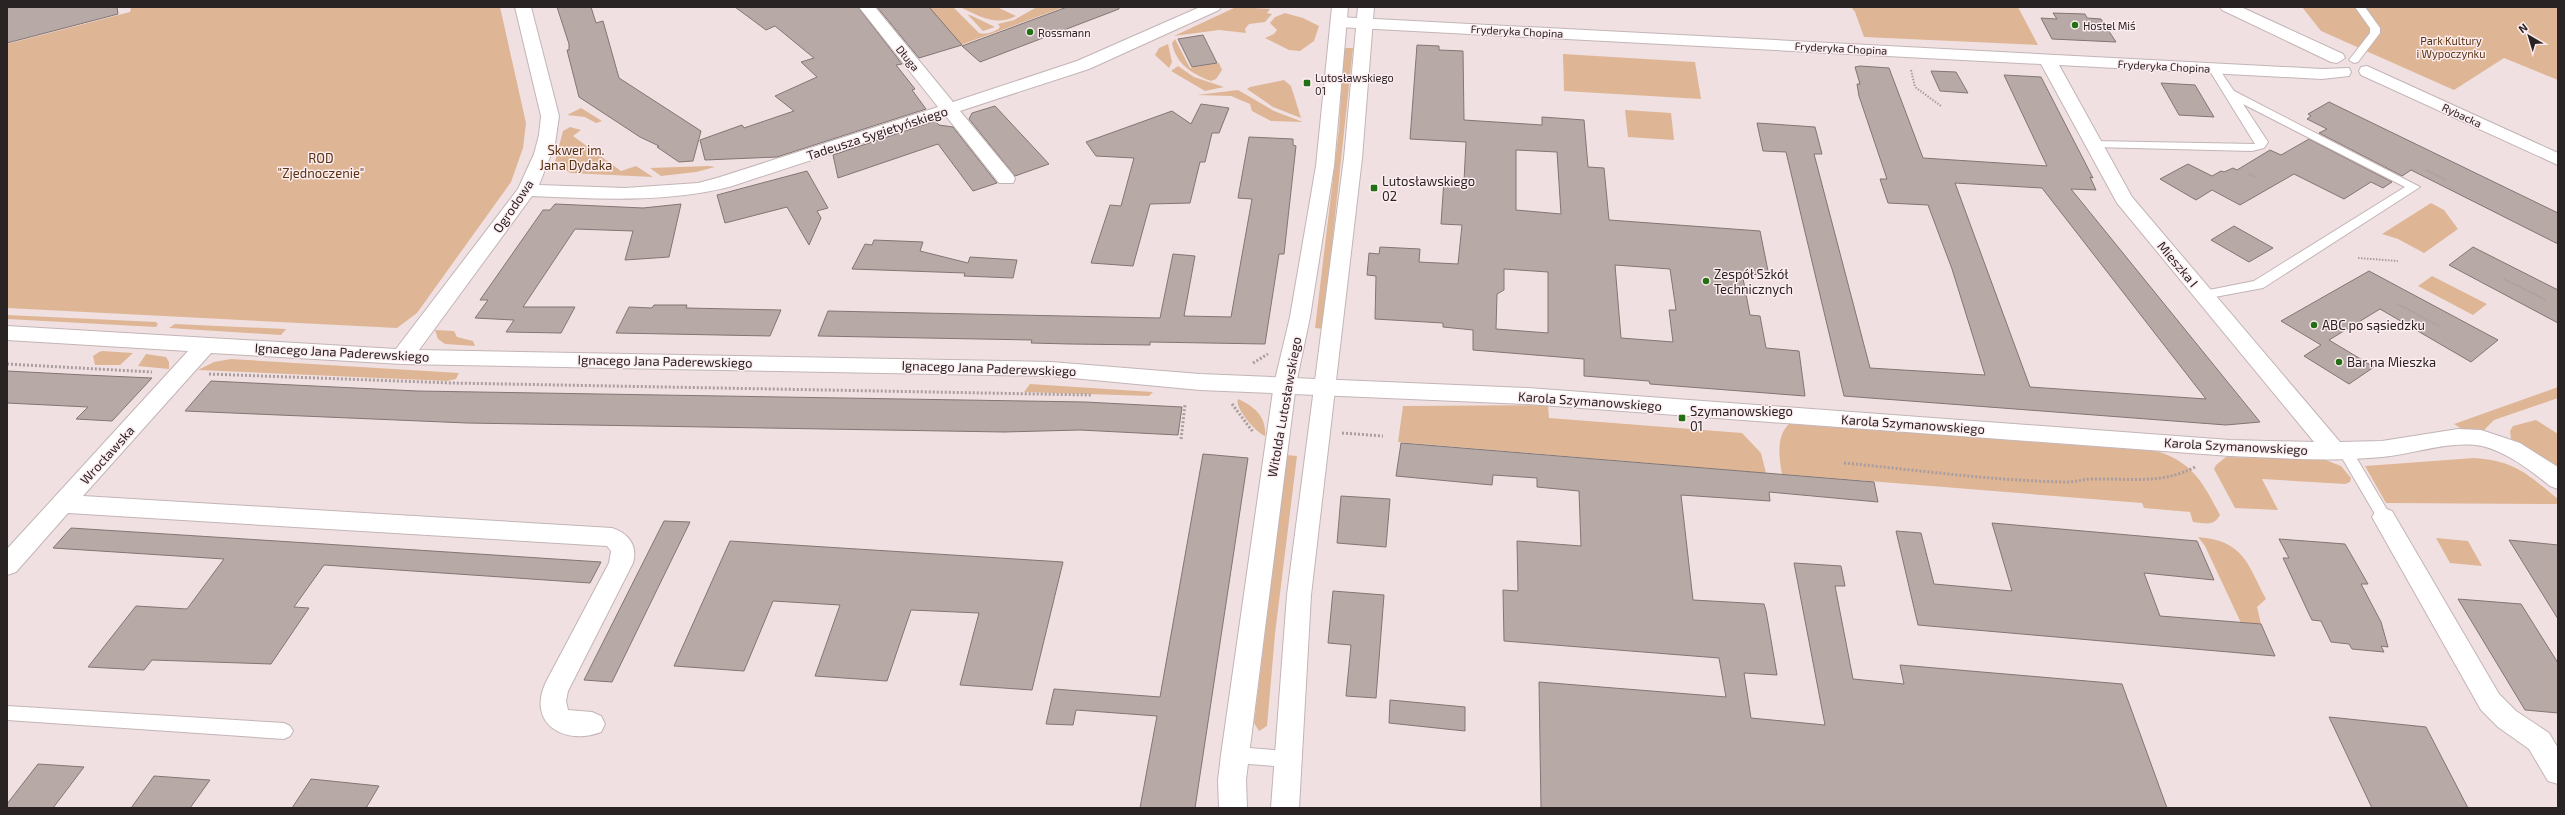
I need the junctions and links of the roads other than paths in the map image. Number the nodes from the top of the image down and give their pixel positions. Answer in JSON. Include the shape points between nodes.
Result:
{"nodes":[{"id":1,"x":523,"y":7,"type":"edge"},
{"id":2,"x":867,"y":7,"type":"edge"},
{"id":3,"x":1213,"y":7,"type":"edge"},
{"id":4,"x":2228,"y":7,"type":"edge"},
{"id":5,"x":2360,"y":7,"type":"edge"},
{"id":6,"x":1339,"y":14,"type":"edge"},
{"id":7,"x":1365,"y":15,"type":"edge"},
{"id":8,"x":2047,"y":59,"type":"junction"},
{"id":9,"x":2350,"y":65,"type":"junction"},
{"id":10,"x":2213,"y":68,"type":"junction"},
{"id":11,"x":2230,"y":93,"type":"junction"},
{"id":12,"x":950,"y":109,"type":"junction"},
{"id":13,"x":2093,"y":144,"type":"junction"},
{"id":14,"x":2558,"y":160,"type":"edge"},
{"id":15,"x":1006,"y":179,"type":"dead end"},
{"id":16,"x":527,"y":190,"type":"junction"},
{"id":17,"x":2204,"y":295,"type":"junction"},
{"id":18,"x":7,"y":333,"type":"edge"},
{"id":19,"x":207,"y":344,"type":"junction"},
{"id":20,"x":402,"y":356,"type":"junction"},
{"id":21,"x":1285,"y":384,"type":"junction"},
{"id":22,"x":1324,"y":386,"type":"junction"},
{"id":23,"x":2340,"y":451,"type":"junction"},
{"id":24,"x":2558,"y":480,"type":"edge"},
{"id":25,"x":62,"y":504,"type":"junction"},
{"id":26,"x":2384,"y":517,"type":"joint"},
{"id":27,"x":7,"y":565,"type":"edge"},
{"id":28,"x":7,"y":713,"type":"edge"},
{"id":29,"x":592,"y":724,"type":"dead end"},
{"id":30,"x":284,"y":731,"type":"dead end"},
{"id":31,"x":1235,"y":755,"type":"junction"},
{"id":32,"x":1287,"y":759,"type":"junction"},
{"id":33,"x":2558,"y":772,"type":"edge"},
{"id":34,"x":1233,"y":808,"type":"edge"},
{"id":35,"x":1285,"y":808,"type":"edge"}],
"edges":[{"from":1,"to":16,"type":"street","name":"Ogrodowa","via":[[550,123],[541,156]]},
{"from":2,"to":12,"type":"street","name":"Długa"},
{"from":3,"to":12,"type":"street","name":"Tadeusza Sygietyńskiego","via":[[1091,62]]},
{"from":4,"to":9,"type":"street","name":"Rybacka"},
{"from":5,"to":9,"type":"lane","via":[[2375,28],[2375,33]]},
{"from":6,"to":7,"type":"street","name":"Fryderyka Chopina"},
{"from":6,"to":21,"type":"street","name":"Witolda Lutosławskiego","via":[[1325,166],[1300,317]]},
{"from":7,"to":8,"type":"street","name":"Fryderyka Chopina"},
{"from":7,"to":22,"type":"street","via":[[1353,158]]},
{"from":8,"to":10,"type":"street","name":"Fryderyka Chopina"},
{"from":8,"to":13,"type":"street","name":"Mieszka I"},
{"from":9,"to":10,"type":"street","name":"Fryderyka Chopina","via":[[2322,74]]},
{"from":9,"to":14,"type":"street","name":"Rybacka"},
{"from":10,"to":11,"type":"lane"},
{"from":11,"to":13,"type":"lane","via":[[2262,142],[2260,146],[2252,148]]},
{"from":11,"to":17,"type":"lane","via":[[2414,186],[2258,285]]},
{"from":12,"to":15,"type":"street","name":"Długa"},
{"from":12,"to":16,"type":"street","name":"Tadeusza Sygietyńskiego","via":[[736,179],[687,192],[657,194]]},
{"from":13,"to":17,"type":"street","name":"Mieszka I","via":[[2124,199]]},
{"from":16,"to":20,"type":"street","name":"Ogrodowa"},
{"from":17,"to":23,"type":"street","name":"Mieszka I"},
{"from":18,"to":19,"type":"street","name":"Ignacego Jana Paderewskiego"},
{"from":19,"to":20,"type":"street","name":"Ignacego Jana Paderewskiego"},
{"from":19,"to":25,"type":"street","name":"Wrocławska"},
{"from":20,"to":21,"type":"street","name":"Ignacego Jana Paderewskiego","via":[[1013,368],[1200,382]]},
{"from":21,"to":22,"type":"street","name":"Ignacego Jana Paderewskiego"},
{"from":21,"to":31,"type":"street","name":"Witolda Lutosławskiego"},
{"from":22,"to":23,"type":"street","name":"Karola Szymanowskiego","via":[[1528,396],[2230,448]]},
{"from":22,"to":32,"type":"street","via":[[1299,596]]},
{"from":23,"to":24,"type":"street","name":"Karola Szymanowskiego","via":[[2400,447],[2468,437],[2501,444],[2532,461]]},
{"from":23,"to":26,"type":"lane"},
{"from":25,"to":27,"type":"street","name":"Wrocławska"},
{"from":25,"to":29,"type":"street","via":[[612,537],[624,551],[621,563],[552,700],[554,715],[558,720]]},
{"from":26,"to":33,"type":"street","via":[[2490,702],[2507,719],[2539,741]]},
{"from":28,"to":30,"type":"lane"},
{"from":31,"to":32,"type":"lane"},
{"from":31,"to":34,"type":"street","name":"Witolda Lutosławskiego"},
{"from":32,"to":35,"type":"street"}]}
